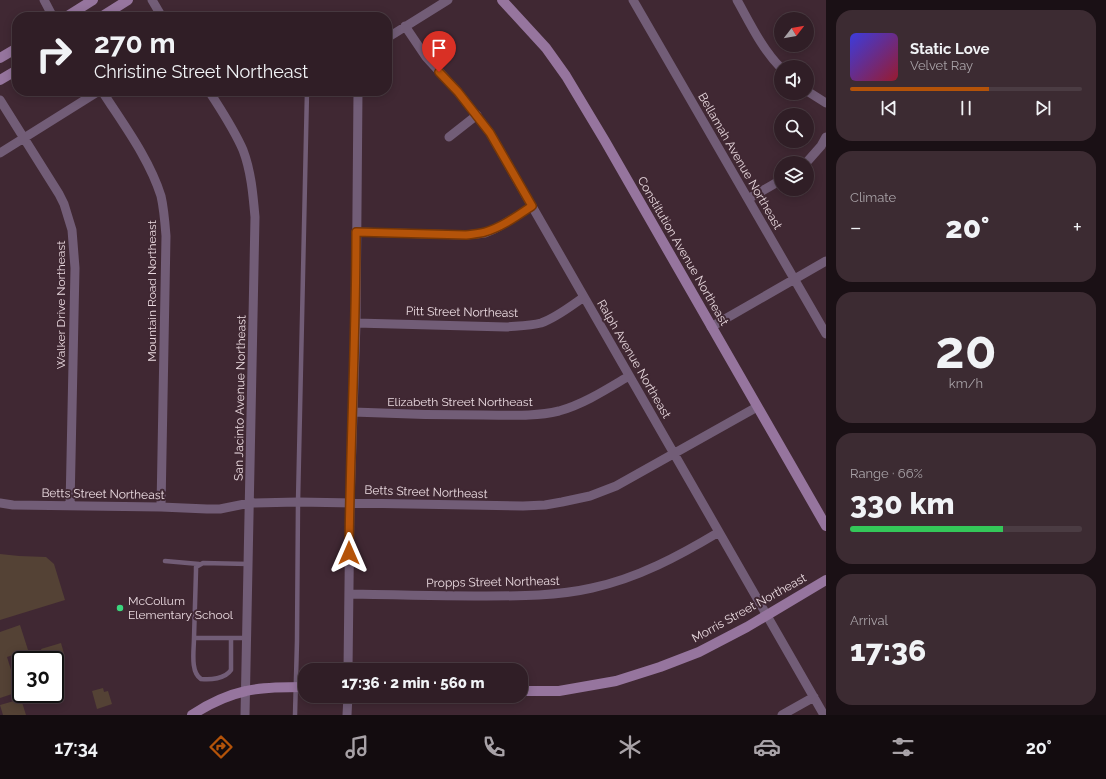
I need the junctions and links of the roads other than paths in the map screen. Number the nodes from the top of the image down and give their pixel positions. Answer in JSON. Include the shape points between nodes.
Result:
{"nodes":[{"id":1,"x":44,"y":0,"type":"edge"},
{"id":2,"x":93,"y":0,"type":"edge"},
{"id":3,"x":128,"y":0,"type":"edge"},
{"id":4,"x":152,"y":0,"type":"edge"},
{"id":5,"x":448,"y":0,"type":"edge"},
{"id":6,"x":502,"y":0,"type":"edge"},
{"id":7,"x":634,"y":0,"type":"edge"},
{"id":8,"x":737,"y":0,"type":"edge"},
{"id":9,"x":50,"y":12,"type":"edge"},
{"id":10,"x":74,"y":12,"type":"edge"},
{"id":11,"x":109,"y":12,"type":"edge"},
{"id":12,"x":159,"y":12,"type":"edge"},
{"id":13,"x":405,"y":26,"type":"junction"},
{"id":14,"x":392,"y":35,"type":"edge"},
{"id":15,"x":12,"y":51,"type":"edge"},
{"id":16,"x":0,"y":58,"type":"edge"},
{"id":17,"x":774,"y":60,"type":"edge"},
{"id":18,"x":12,"y":73,"type":"edge"},
{"id":19,"x":0,"y":80,"type":"edge"},
{"id":20,"x":814,"y":95,"type":"edge"},
{"id":21,"x":92,"y":96,"type":"edge"},
{"id":22,"x":103,"y":96,"type":"edge"},
{"id":23,"x":212,"y":96,"type":"edge"},
{"id":24,"x":307,"y":96,"type":"edge"},
{"id":25,"x":358,"y":96,"type":"edge"},
{"id":26,"x":0,"y":100,"type":"edge"},
{"id":27,"x":826,"y":103,"type":"edge"},
{"id":28,"x":477,"y":115,"type":"junction"},
{"id":29,"x":826,"y":137,"type":"edge"},
{"id":30,"x":24,"y":138,"type":"junction"},
{"id":31,"x":449,"y":138,"type":"dead end"},
{"id":32,"x":0,"y":154,"type":"edge"},
{"id":33,"x":812,"y":156,"type":"edge"},
{"id":34,"x":774,"y":184,"type":"edge"},
{"id":35,"x":748,"y":199,"type":"junction"},
{"id":36,"x":532,"y":206,"type":"junction"},
{"id":37,"x":356,"y":232,"type":"junction"},
{"id":38,"x":826,"y":261,"type":"edge"},
{"id":39,"x":794,"y":279,"type":"junction"},
{"id":40,"x":584,"y":297,"type":"junction"},
{"id":41,"x":356,"y":322,"type":"junction"},
{"id":42,"x":711,"y":326,"type":"junction"},
{"id":43,"x":826,"y":334,"type":"edge"},
{"id":44,"x":629,"y":376,"type":"junction"},
{"id":45,"x":757,"y":406,"type":"junction"},
{"id":46,"x":353,"y":412,"type":"junction"},
{"id":47,"x":674,"y":454,"type":"junction"},
{"id":48,"x":250,"y":502,"type":"junction"},
{"id":49,"x":298,"y":502,"type":"junction"},
{"id":50,"x":350,"y":502,"type":"junction"},
{"id":51,"x":0,"y":503,"type":"edge"},
{"id":52,"x":70,"y":506,"type":"junction"},
{"id":53,"x":161,"y":507,"type":"junction"},
{"id":54,"x":826,"y":526,"type":"edge"},
{"id":55,"x":720,"y":532,"type":"junction"},
{"id":56,"x":164,"y":561,"type":"dead end"},
{"id":57,"x":199,"y":564,"type":"junction"},
{"id":58,"x":249,"y":564,"type":"junction"},
{"id":59,"x":826,"y":580,"type":"edge"},
{"id":60,"x":349,"y":594,"type":"junction"},
{"id":61,"x":767,"y":615,"type":"junction"},
{"id":62,"x":194,"y":638,"type":"junction"},
{"id":63,"x":231,"y":638,"type":"junction"},
{"id":64,"x":247,"y":638,"type":"junction"},
{"id":65,"x":300,"y":663,"type":"edge"},
{"id":66,"x":348,"y":663,"type":"edge"},
{"id":67,"x":298,"y":687,"type":"edge"},
{"id":68,"x":246,"y":690,"type":"junction"},
{"id":69,"x":528,"y":691,"type":"edge"},
{"id":70,"x":814,"y":697,"type":"junction"},
{"id":71,"x":298,"y":698,"type":"edge"},
{"id":72,"x":348,"y":703,"type":"edge"},
{"id":73,"x":192,"y":715,"type":"edge"},
{"id":74,"x":245,"y":715,"type":"edge"},
{"id":75,"x":295,"y":715,"type":"edge"},
{"id":76,"x":347,"y":715,"type":"edge"},
{"id":77,"x":782,"y":715,"type":"edge"},
{"id":78,"x":824,"y":715,"type":"edge"}],
"edges":[{"from":1,"to":9,"type":"street"},
{"from":2,"to":10,"type":"street"},
{"from":3,"to":11,"type":"street"},
{"from":4,"to":12,"type":"street"},
{"from":5,"to":13,"type":"street"},
{"from":6,"to":42,"type":"street","name":"Constitution Avenue Northeast","via":[[546,48],[566,76]]},
{"from":7,"to":35,"type":"street","name":"Bellamah Avenue Northeast"},
{"from":8,"to":17,"type":"street"},
{"from":13,"to":14,"type":"street"},
{"from":13,"to":28,"type":"street","name":"Ralph Avenue Northeast","via":[[426,57]]},
{"from":15,"to":16,"type":"street"},
{"from":18,"to":19,"type":"street"},
{"from":20,"to":27,"type":"street"},
{"from":21,"to":30,"type":"street"},
{"from":22,"to":53,"type":"street","name":"Mountain Road Northeast","via":[[150,168],[165,218]]},
{"from":23,"to":48,"type":"street","name":"San Jacinto Avenue Northeast","via":[[243,150],[254,197]]},
{"from":24,"to":49,"type":"lane"},
{"from":25,"to":37,"type":"street"},
{"from":26,"to":30,"type":"street","name":"Walker Drive Northeast"},
{"from":28,"to":31,"type":"street"},
{"from":28,"to":36,"type":"street","name":"Ralph Avenue Northeast"},
{"from":29,"to":33,"type":"street"},
{"from":30,"to":32,"type":"street"},
{"from":30,"to":52,"type":"street","name":"Walker Drive Northeast","via":[[59,194],[72,230],[75,268]]},
{"from":34,"to":35,"type":"street"},
{"from":35,"to":39,"type":"street","name":"Bellamah Avenue Northeast"},
{"from":36,"to":37,"type":"street","via":[[513,219],[484,233],[466,235]]},
{"from":36,"to":40,"type":"street","name":"Ralph Avenue Northeast"},
{"from":37,"to":41,"type":"street"},
{"from":38,"to":39,"type":"street"},
{"from":39,"to":42,"type":"street"},
{"from":39,"to":43,"type":"street","name":"Bellamah Avenue Northeast"},
{"from":40,"to":41,"type":"street","name":"Pitt Street Northeast","via":[[541,323],[506,327]]},
{"from":40,"to":44,"type":"street","name":"Ralph Avenue Northeast"},
{"from":41,"to":46,"type":"street"},
{"from":42,"to":45,"type":"street","name":"Constitution Avenue Northeast"},
{"from":44,"to":46,"type":"street","name":"Elizabeth Street Northeast","via":[[584,402],[545,414]]},
{"from":44,"to":47,"type":"street","name":"Ralph Avenue Northeast"},
{"from":45,"to":47,"type":"street","name":"Betts Street Northeast"},
{"from":45,"to":54,"type":"street","name":"Constitution Avenue Northeast"},
{"from":46,"to":50,"type":"street"},
{"from":47,"to":50,"type":"street","name":"Betts Street Northeast","via":[[616,486],[590,496],[545,505]]},
{"from":47,"to":55,"type":"street","name":"Ralph Avenue Northeast"},
{"from":48,"to":49,"type":"street","name":"Betts Street Northeast"},
{"from":48,"to":53,"type":"street","name":"Betts Street Northeast","via":[[220,508]]},
{"from":48,"to":58,"type":"street","name":"San Jacinto Avenue Northeast"},
{"from":49,"to":50,"type":"street","name":"Betts Street Northeast"},
{"from":49,"to":65,"type":"lane"},
{"from":50,"to":60,"type":"street"},
{"from":51,"to":52,"type":"street","name":"Betts Street Northeast"},
{"from":52,"to":53,"type":"street","name":"Betts Street Northeast"},
{"from":55,"to":60,"type":"street","name":"Propps Street Northeast","via":[[650,569],[621,580],[564,593],[504,596]]},
{"from":55,"to":61,"type":"street","name":"Ralph Avenue Northeast"},
{"from":56,"to":57,"type":"lane"},
{"from":57,"to":58,"type":"lane"},
{"from":57,"to":62,"type":"lane","via":[[196,567]]},
{"from":58,"to":64,"type":"street","name":"San Jacinto Avenue Northeast"},
{"from":59,"to":61,"type":"street","name":"Morris Street Northeast"},
{"from":60,"to":66,"type":"street"},
{"from":61,"to":69,"type":"street","name":"Morris Street Northeast","via":[[699,652],[644,673],[559,691]]},
{"from":61,"to":70,"type":"street","name":"Ralph Avenue Northeast"},
{"from":62,"to":63,"type":"lane"},
{"from":62,"to":63,"type":"lane","via":[[194,664],[196,675],[201,680],[220,677],[231,670]]},
{"from":63,"to":64,"type":"lane"},
{"from":64,"to":68,"type":"street","name":"San Jacinto Avenue Northeast"},
{"from":67,"to":68,"type":"street"},
{"from":68,"to":73,"type":"street","via":[[215,702]]},
{"from":68,"to":74,"type":"street","name":"San Jacinto Avenue Northeast"},
{"from":70,"to":77,"type":"street"},
{"from":70,"to":78,"type":"street","name":"Ralph Avenue Northeast"},
{"from":71,"to":75,"type":"lane"},
{"from":72,"to":76,"type":"street"}]}
